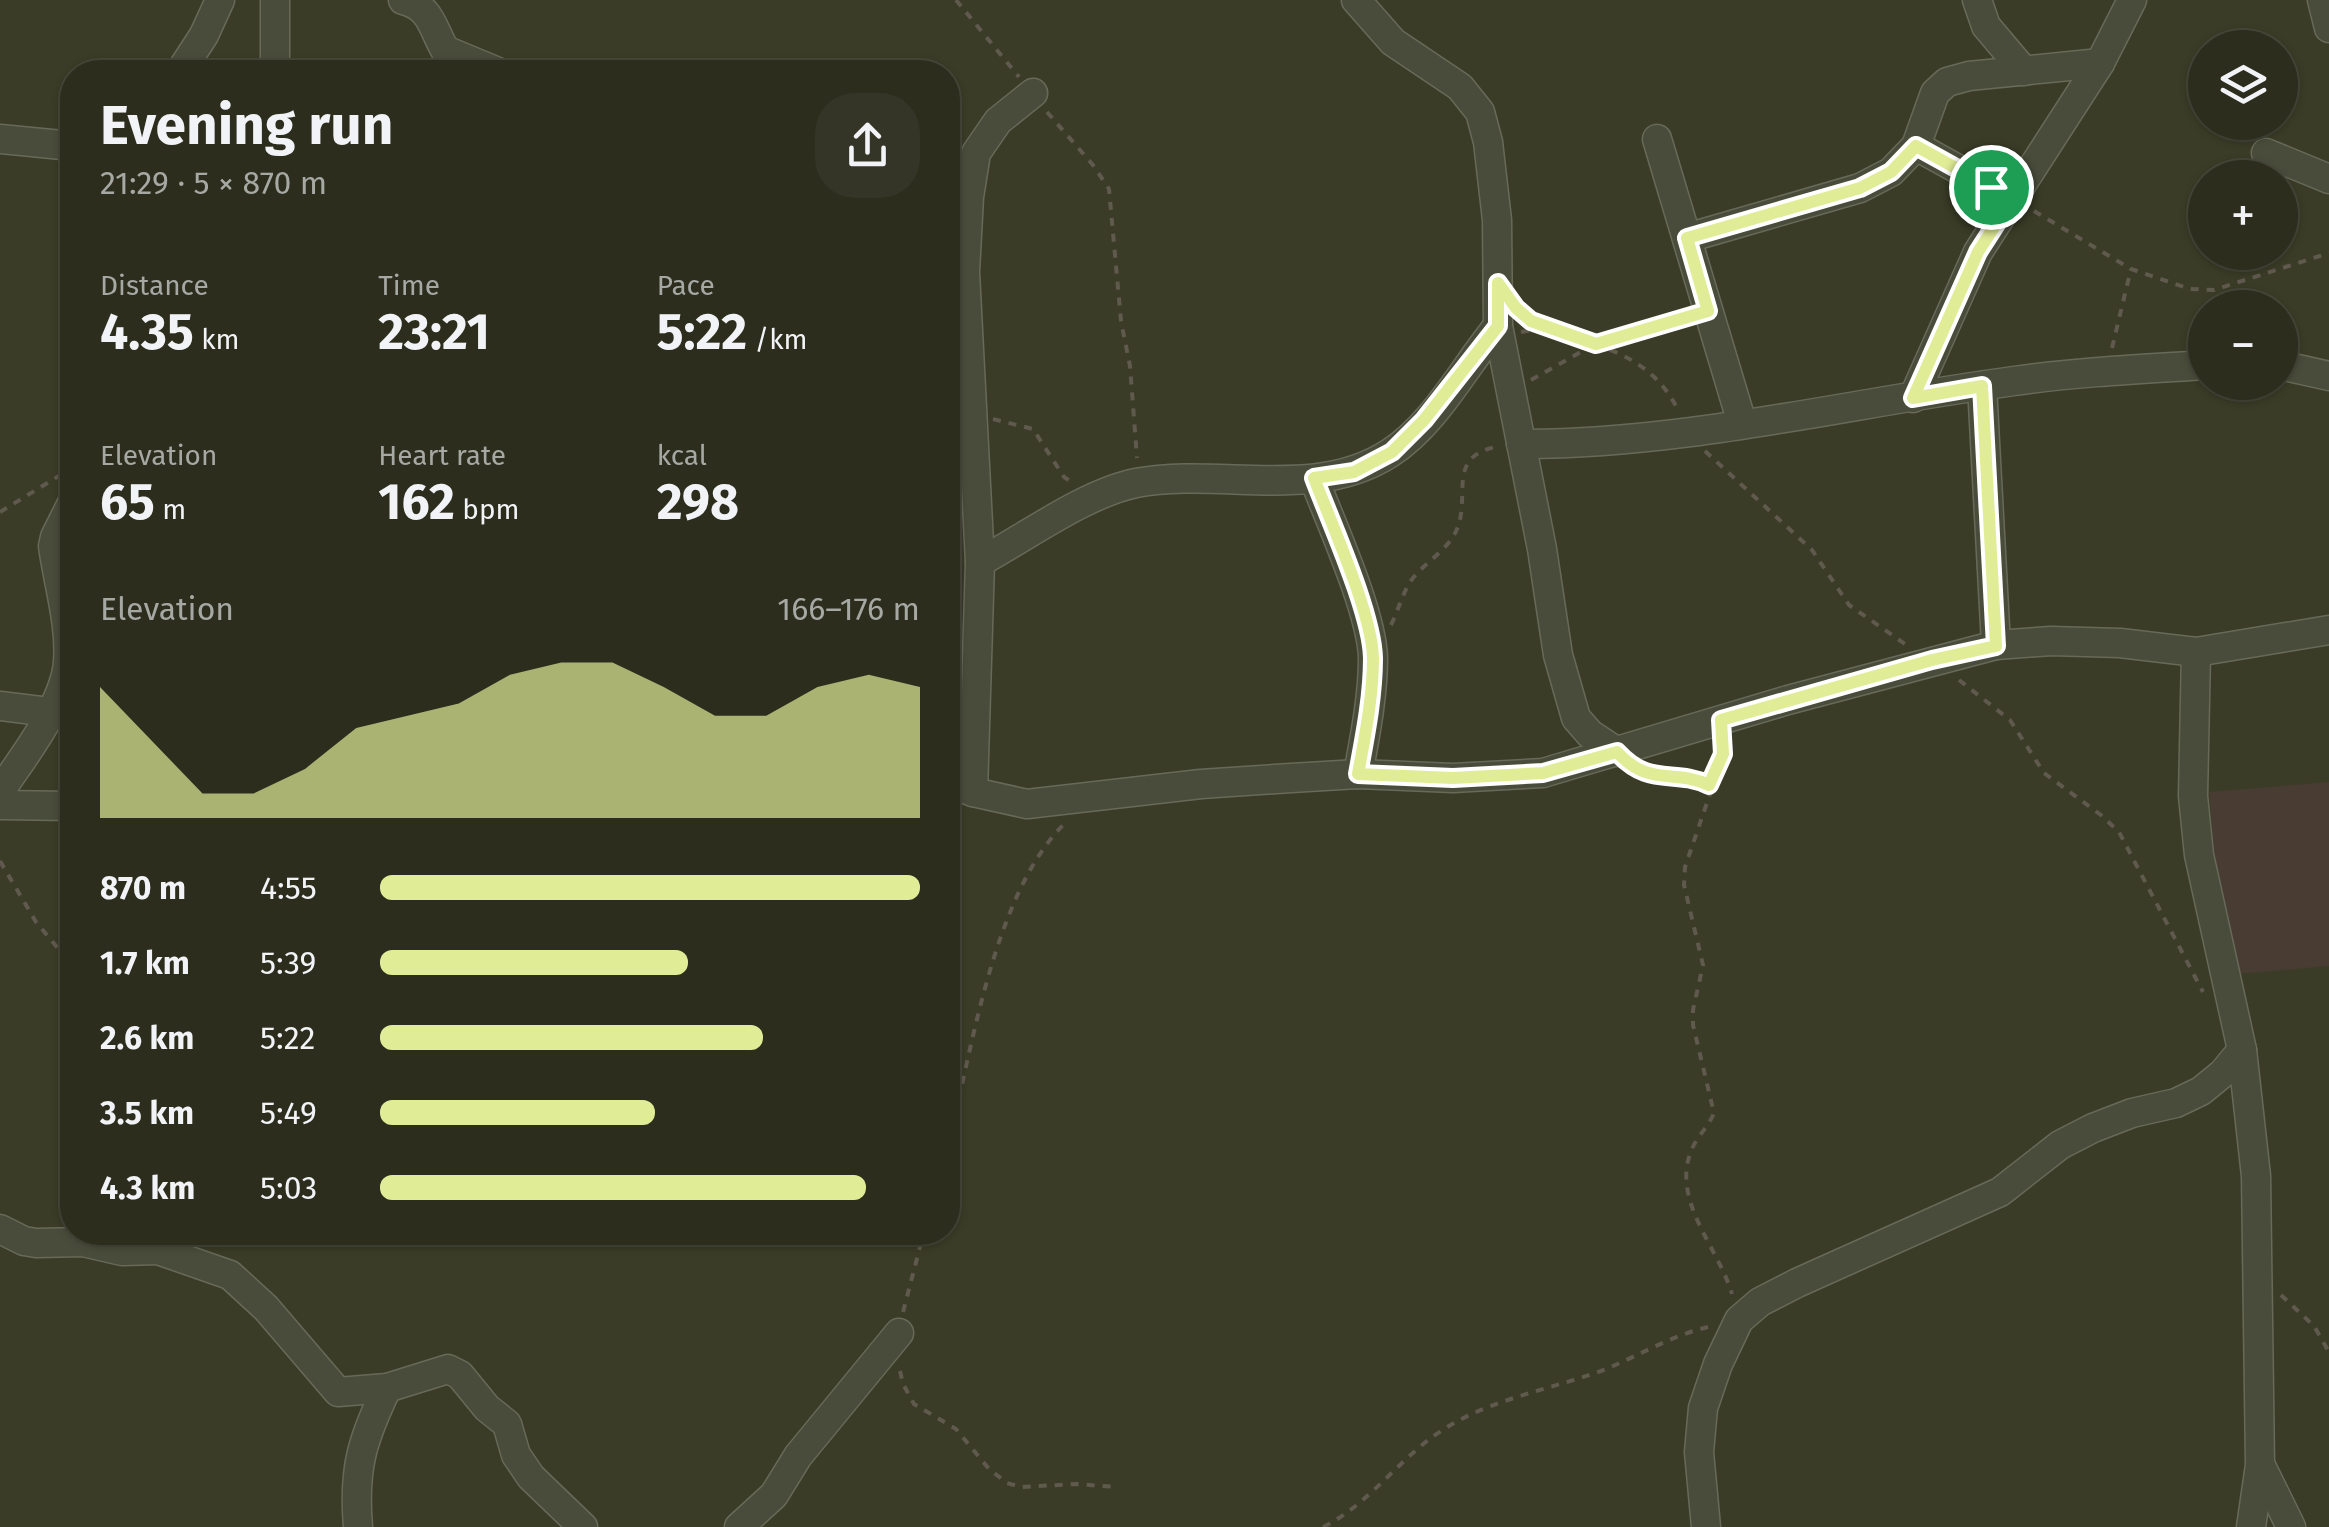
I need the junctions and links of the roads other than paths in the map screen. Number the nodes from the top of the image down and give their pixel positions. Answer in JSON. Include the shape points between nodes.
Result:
{"nodes":[{"id":1,"x":220,"y":0,"type":"edge"},
{"id":2,"x":275,"y":0,"type":"edge"},
{"id":3,"x":403,"y":0,"type":"edge"},
{"id":4,"x":1356,"y":0,"type":"edge"},
{"id":5,"x":1977,"y":0,"type":"edge"},
{"id":6,"x":2132,"y":0,"type":"edge"},
{"id":7,"x":2322,"y":0,"type":"edge"},
{"id":8,"x":2329,"y":28,"type":"edge"},
{"id":9,"x":188,"y":60,"type":"edge"},
{"id":10,"x":275,"y":60,"type":"edge"},
{"id":11,"x":469,"y":60,"type":"edge"},
{"id":12,"x":2100,"y":63,"type":"junction"},
{"id":13,"x":2024,"y":71,"type":"junction"},
{"id":14,"x":1033,"y":93,"type":"road end"},
{"id":15,"x":0,"y":139,"type":"edge"},
{"id":16,"x":1657,"y":139,"type":"dead end"},
{"id":17,"x":60,"y":145,"type":"edge"},
{"id":18,"x":1916,"y":146,"type":"junction"},
{"id":19,"x":2266,"y":153,"type":"dead end"},
{"id":20,"x":2329,"y":179,"type":"edge"},
{"id":21,"x":2012,"y":199,"type":"junction"},
{"id":22,"x":1687,"y":238,"type":"junction"},
{"id":23,"x":1498,"y":326,"type":"junction"},
{"id":24,"x":2188,"y":367,"type":"edge"},
{"id":25,"x":2298,"y":370,"type":"edge"},
{"id":26,"x":2329,"y":376,"type":"edge"},
{"id":27,"x":1982,"y":386,"type":"junction"},
{"id":28,"x":1913,"y":398,"type":"junction"},
{"id":29,"x":1742,"y":423,"type":"junction"},
{"id":30,"x":1521,"y":444,"type":"junction"},
{"id":31,"x":1314,"y":478,"type":"junction"},
{"id":32,"x":60,"y":525,"type":"edge"},
{"id":33,"x":980,"y":562,"type":"junction"},
{"id":34,"x":60,"y":582,"type":"edge"},
{"id":35,"x":2329,"y":630,"type":"edge"},
{"id":36,"x":1996,"y":646,"type":"junction"},
{"id":37,"x":2196,"y":652,"type":"junction"},
{"id":38,"x":58,"y":704,"type":"edge"},
{"id":39,"x":0,"y":706,"type":"edge"},
{"id":40,"x":1617,"y":752,"type":"junction"},
{"id":41,"x":1358,"y":774,"type":"junction"},
{"id":42,"x":960,"y":787,"type":"edge"},
{"id":43,"x":0,"y":791,"type":"edge"},
{"id":44,"x":0,"y":805,"type":"edge"},
{"id":45,"x":60,"y":806,"type":"edge"},
{"id":46,"x":2242,"y":1050,"type":"junction"},
{"id":47,"x":0,"y":1228,"type":"edge"},
{"id":48,"x":60,"y":1242,"type":"edge"},
{"id":49,"x":96,"y":1245,"type":"edge"},
{"id":50,"x":899,"y":1332,"type":"road end"},
{"id":51,"x":387,"y":1388,"type":"junction"},
{"id":52,"x":2260,"y":1465,"type":"junction"},
{"id":53,"x":358,"y":1527,"type":"edge"},
{"id":54,"x":582,"y":1527,"type":"edge"},
{"id":55,"x":739,"y":1527,"type":"edge"},
{"id":56,"x":1706,"y":1527,"type":"edge"},
{"id":57,"x":2251,"y":1527,"type":"edge"},
{"id":58,"x":2291,"y":1527,"type":"edge"}],
"edges":[{"from":1,"to":9,"type":"street"},
{"from":2,"to":10,"type":"street"},
{"from":3,"to":11,"type":"street","via":[[432,19],[445,50]]},
{"from":4,"to":23,"type":"street","via":[[1392,42],[1460,87],[1480,112],[1497,220]]},
{"from":5,"to":13,"type":"street","via":[[1986,26]]},
{"from":6,"to":12,"type":"street"},
{"from":7,"to":8,"type":"street"},
{"from":12,"to":13,"type":"street"},
{"from":12,"to":21,"type":"street"},
{"from":13,"to":18,"type":"street","via":[[1947,82],[1936,93]]},
{"from":14,"to":33,"type":"street","via":[[998,120],[976,153],[969,197],[966,272]]},
{"from":15,"to":17,"type":"street"},
{"from":16,"to":22,"type":"street"},
{"from":18,"to":21,"type":"street"},
{"from":18,"to":22,"type":"street","via":[[1891,172],[1860,188]]},
{"from":19,"to":20,"type":"street"},
{"from":21,"to":28,"type":"street","via":[[1978,252]]},
{"from":22,"to":29,"type":"street"},
{"from":23,"to":30,"type":"street"},
{"from":23,"to":31,"type":"street","via":[[1392,452],[1354,472]]},
{"from":24,"to":27,"type":"street"},
{"from":25,"to":26,"type":"street"},
{"from":27,"to":28,"type":"street"},
{"from":27,"to":36,"type":"street"},
{"from":28,"to":29,"type":"street"},
{"from":29,"to":30,"type":"street","via":[[1601,442]]},
{"from":30,"to":40,"type":"street","via":[[1567,698],[1590,734]]},
{"from":31,"to":33,"type":"street","via":[[1137,483],[1096,496]]},
{"from":31,"to":41,"type":"street","via":[[1373,655]]},
{"from":32,"to":34,"type":"street","via":[[53,546]]},
{"from":33,"to":42,"type":"street"},
{"from":35,"to":37,"type":"street"},
{"from":36,"to":37,"type":"street","via":[[2103,642]]},
{"from":36,"to":40,"type":"street"},
{"from":37,"to":46,"type":"street","via":[[2198,856]]},
{"from":38,"to":39,"type":"street"},
{"from":38,"to":43,"type":"street"},
{"from":40,"to":41,"type":"street","via":[[1543,773]]},
{"from":41,"to":42,"type":"street","via":[[1027,804]]},
{"from":44,"to":45,"type":"street"},
{"from":46,"to":52,"type":"street","via":[[2256,1176]]},
{"from":46,"to":56,"type":"street","via":[[2201,1091],[2093,1128],[2000,1192],[1760,1302],[1737,1323],[1704,1408],[1699,1452]]},
{"from":47,"to":48,"type":"street","via":[[24,1240]]},
{"from":49,"to":51,"type":"street","via":[[158,1250],[222,1272],[266,1308],[338,1392]]},
{"from":50,"to":55,"type":"street","via":[[774,1494]]},
{"from":51,"to":53,"type":"street","via":[[363,1438]]},
{"from":51,"to":54,"type":"street","via":[[448,1369],[460,1375],[507,1424],[516,1455],[532,1477]]},
{"from":52,"to":57,"type":"street"},
{"from":52,"to":58,"type":"street"}]}
